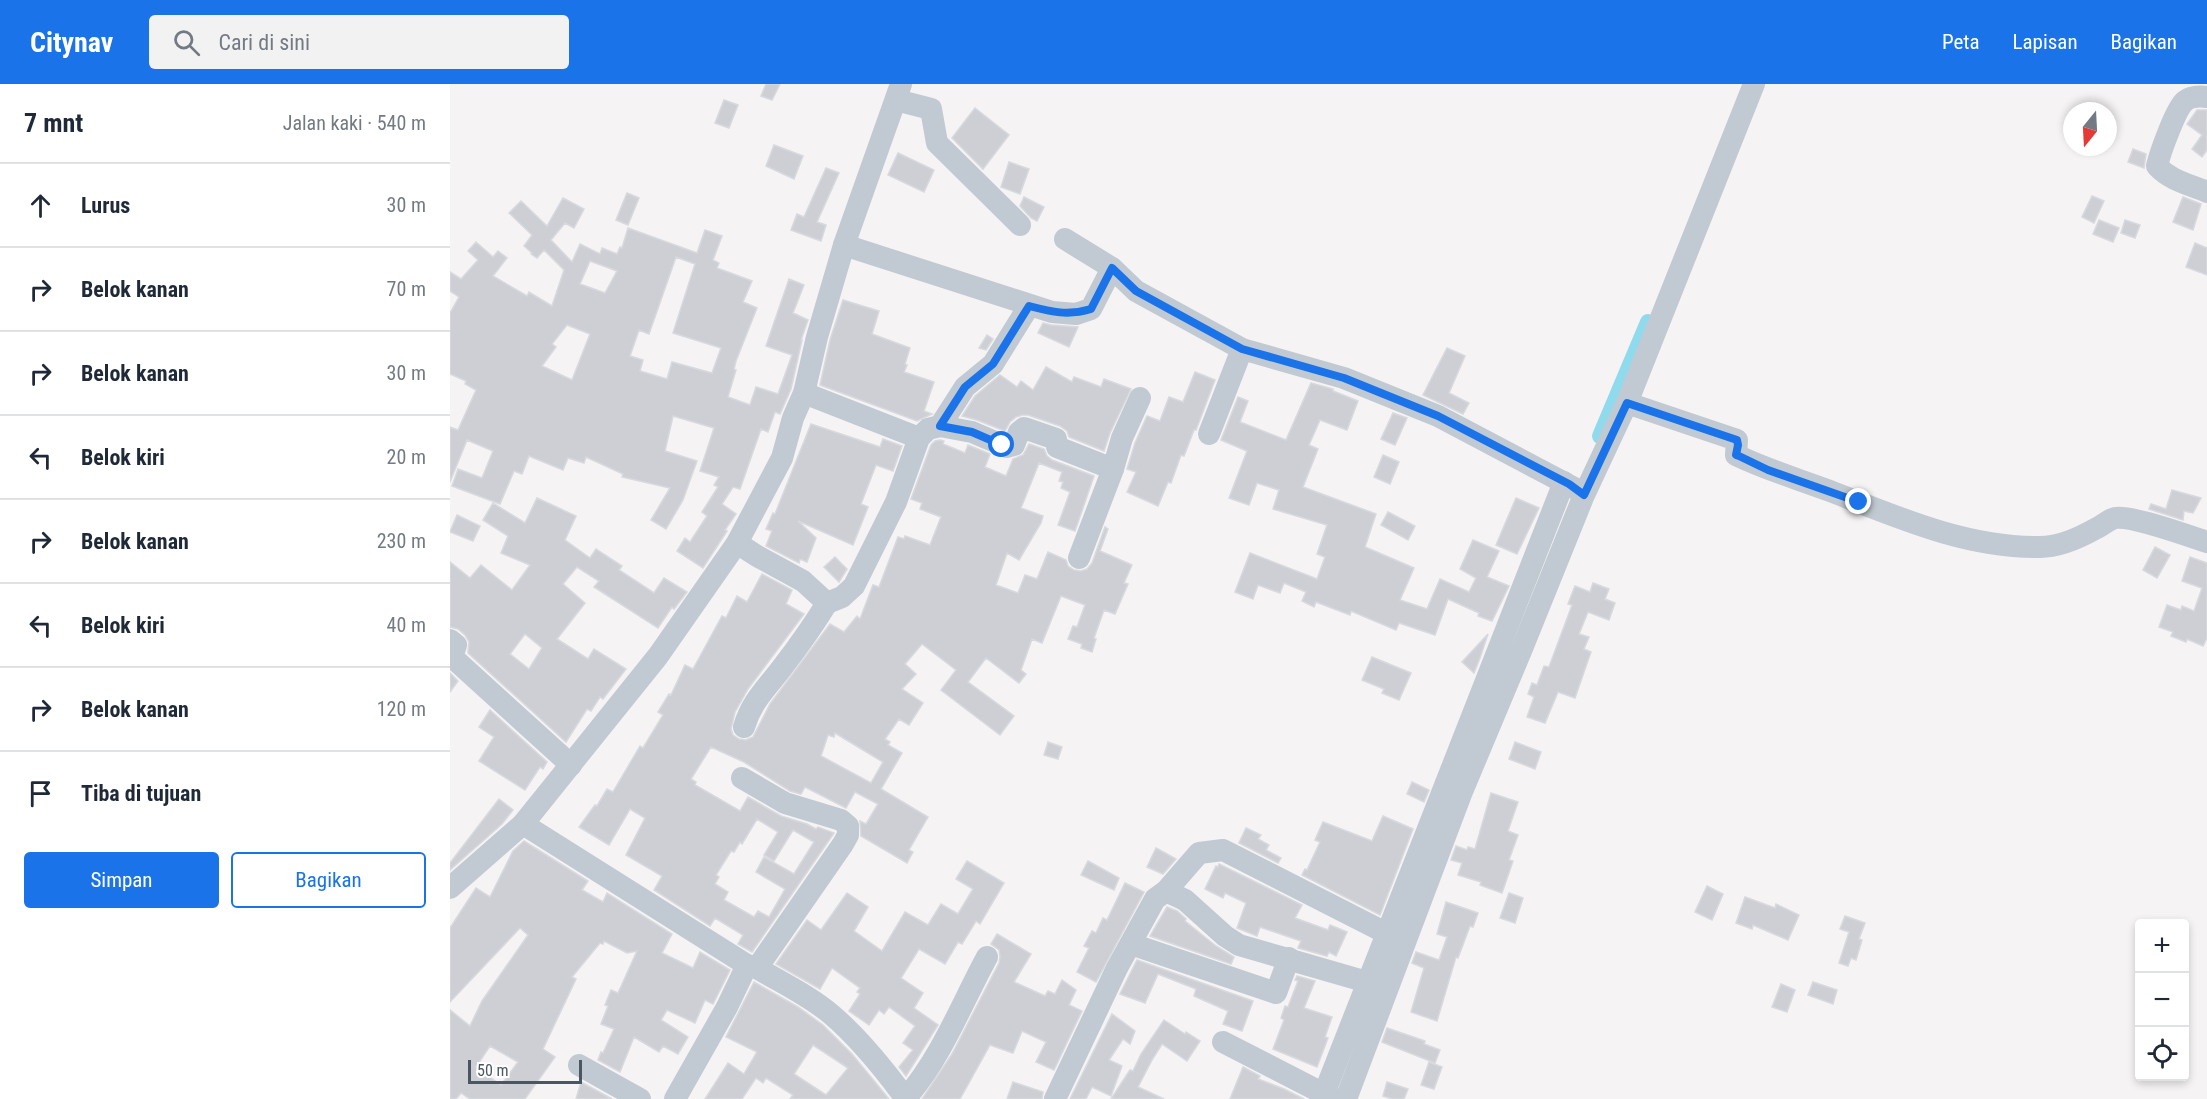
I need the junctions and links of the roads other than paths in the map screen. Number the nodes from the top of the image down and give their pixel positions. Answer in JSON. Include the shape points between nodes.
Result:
{"nodes":[{"id":1,"x":1754,"y":84,"type":"edge"},
{"id":2,"x":899,"y":92,"type":"edge"},
{"id":3,"x":2207,"y":97,"type":"edge"},
{"id":4,"x":2207,"y":192,"type":"edge"},
{"id":5,"x":1020,"y":225,"type":"dead end"},
{"id":6,"x":1065,"y":239,"type":"dead end"},
{"id":7,"x":844,"y":245,"type":"junction"},
{"id":8,"x":1112,"y":268,"type":"junction"},
{"id":9,"x":1029,"y":306,"type":"junction"},
{"id":10,"x":1242,"y":349,"type":"junction"},
{"id":11,"x":804,"y":393,"type":"junction"},
{"id":12,"x":1140,"y":398,"type":"dead end"},
{"id":13,"x":1627,"y":403,"type":"junction"},
{"id":14,"x":940,"y":426,"type":"junction"},
{"id":15,"x":1209,"y":434,"type":"dead end"},
{"id":16,"x":920,"y":438,"type":"junction"},
{"id":17,"x":1113,"y":469,"type":"junction"},
{"id":18,"x":1574,"y":488,"type":"junction"},
{"id":19,"x":2207,"y":542,"type":"edge"},
{"id":20,"x":737,"y":543,"type":"junction"},
{"id":21,"x":1079,"y":558,"type":"dead end"},
{"id":22,"x":827,"y":603,"type":"junction"},
{"id":23,"x":450,"y":640,"type":"edge"},
{"id":24,"x":744,"y":727,"type":"dead end"},
{"id":25,"x":571,"y":765,"type":"junction"},
{"id":26,"x":742,"y":778,"type":"dead end"},
{"id":27,"x":524,"y":824,"type":"junction"},
{"id":28,"x":450,"y":888,"type":"edge"},
{"id":29,"x":1167,"y":891,"type":"junction"},
{"id":30,"x":1386,"y":933,"type":"junction"},
{"id":31,"x":1131,"y":944,"type":"junction"},
{"id":32,"x":987,"y":957,"type":"dead end"},
{"id":33,"x":1289,"y":958,"type":"junction"},
{"id":34,"x":752,"y":966,"type":"junction"},
{"id":35,"x":1377,"y":984,"type":"junction"},
{"id":36,"x":1223,"y":1042,"type":"dead end"},
{"id":37,"x":579,"y":1065,"type":"dead end"},
{"id":38,"x":1331,"y":1098,"type":"edge"},
{"id":39,"x":640,"y":1099,"type":"edge"},
{"id":40,"x":675,"y":1099,"type":"edge"},
{"id":41,"x":906,"y":1099,"type":"edge"},
{"id":42,"x":1055,"y":1099,"type":"edge"}],
"edges":[{"from":1,"to":13,"type":"street"},
{"from":2,"to":5,"type":"street","via":[[931,109],[937,143]]},
{"from":2,"to":7,"type":"street"},
{"from":3,"to":4,"type":"street","via":[[2191,97],[2182,102],[2157,166],[2175,180]]},
{"from":6,"to":8,"type":"street"},
{"from":7,"to":9,"type":"street"},
{"from":7,"to":11,"type":"street"},
{"from":8,"to":9,"type":"street","via":[[1091,309],[1065,315]]},
{"from":8,"to":10,"type":"street","via":[[1136,291]]},
{"from":9,"to":14,"type":"street","via":[[993,364],[965,387]]},
{"from":10,"to":15,"type":"street"},
{"from":10,"to":18,"type":"street","via":[[1344,378],[1438,416]]},
{"from":11,"to":16,"type":"street"},
{"from":11,"to":20,"type":"street","via":[[782,458]]},
{"from":12,"to":17,"type":"street"},
{"from":13,"to":18,"type":"street"},
{"from":13,"to":19,"type":"street","via":[[1737,440],[1736,455],[1768,470],[1966,538],[2007,545],[2058,545],[2110,520],[2123,518]]},
{"from":14,"to":16,"type":"street","via":[[928,429]]},
{"from":14,"to":17,"type":"street","via":[[972,432],[1007,447],[1014,445],[1024,428],[1056,439],[1057,447]]},
{"from":16,"to":22,"type":"street","via":[[897,502],[854,586]]},
{"from":17,"to":21,"type":"street"},
{"from":18,"to":30,"type":"street","via":[[1489,678]]},
{"from":18,"to":35,"type":"street","via":[[1521,651]]},
{"from":20,"to":22,"type":"street","via":[[803,581]]},
{"from":20,"to":25,"type":"street","via":[[658,656]]},
{"from":22,"to":24,"type":"street","via":[[808,634],[754,702]]},
{"from":23,"to":25,"type":"street","via":[[456,645],[452,657]]},
{"from":25,"to":27,"type":"street"},
{"from":26,"to":34,"type":"street","via":[[785,803],[841,820],[848,826],[843,844]]},
{"from":27,"to":28,"type":"street"},
{"from":27,"to":34,"type":"street"},
{"from":29,"to":30,"type":"street","via":[[1199,853],[1223,850]]},
{"from":29,"to":31,"type":"street","via":[[1155,899]]},
{"from":29,"to":33,"type":"street","via":[[1185,900],[1239,945]]},
{"from":30,"to":35,"type":"street"},
{"from":31,"to":33,"type":"street","via":[[1276,993]]},
{"from":31,"to":42,"type":"street"},
{"from":32,"to":41,"type":"street","via":[[944,1045]]},
{"from":33,"to":35,"type":"street"},
{"from":34,"to":40,"type":"street"},
{"from":34,"to":41,"type":"street","via":[[832,1015],[876,1059]]},
{"from":35,"to":38,"type":"street"},
{"from":36,"to":38,"type":"street"},
{"from":37,"to":39,"type":"street"}]}
